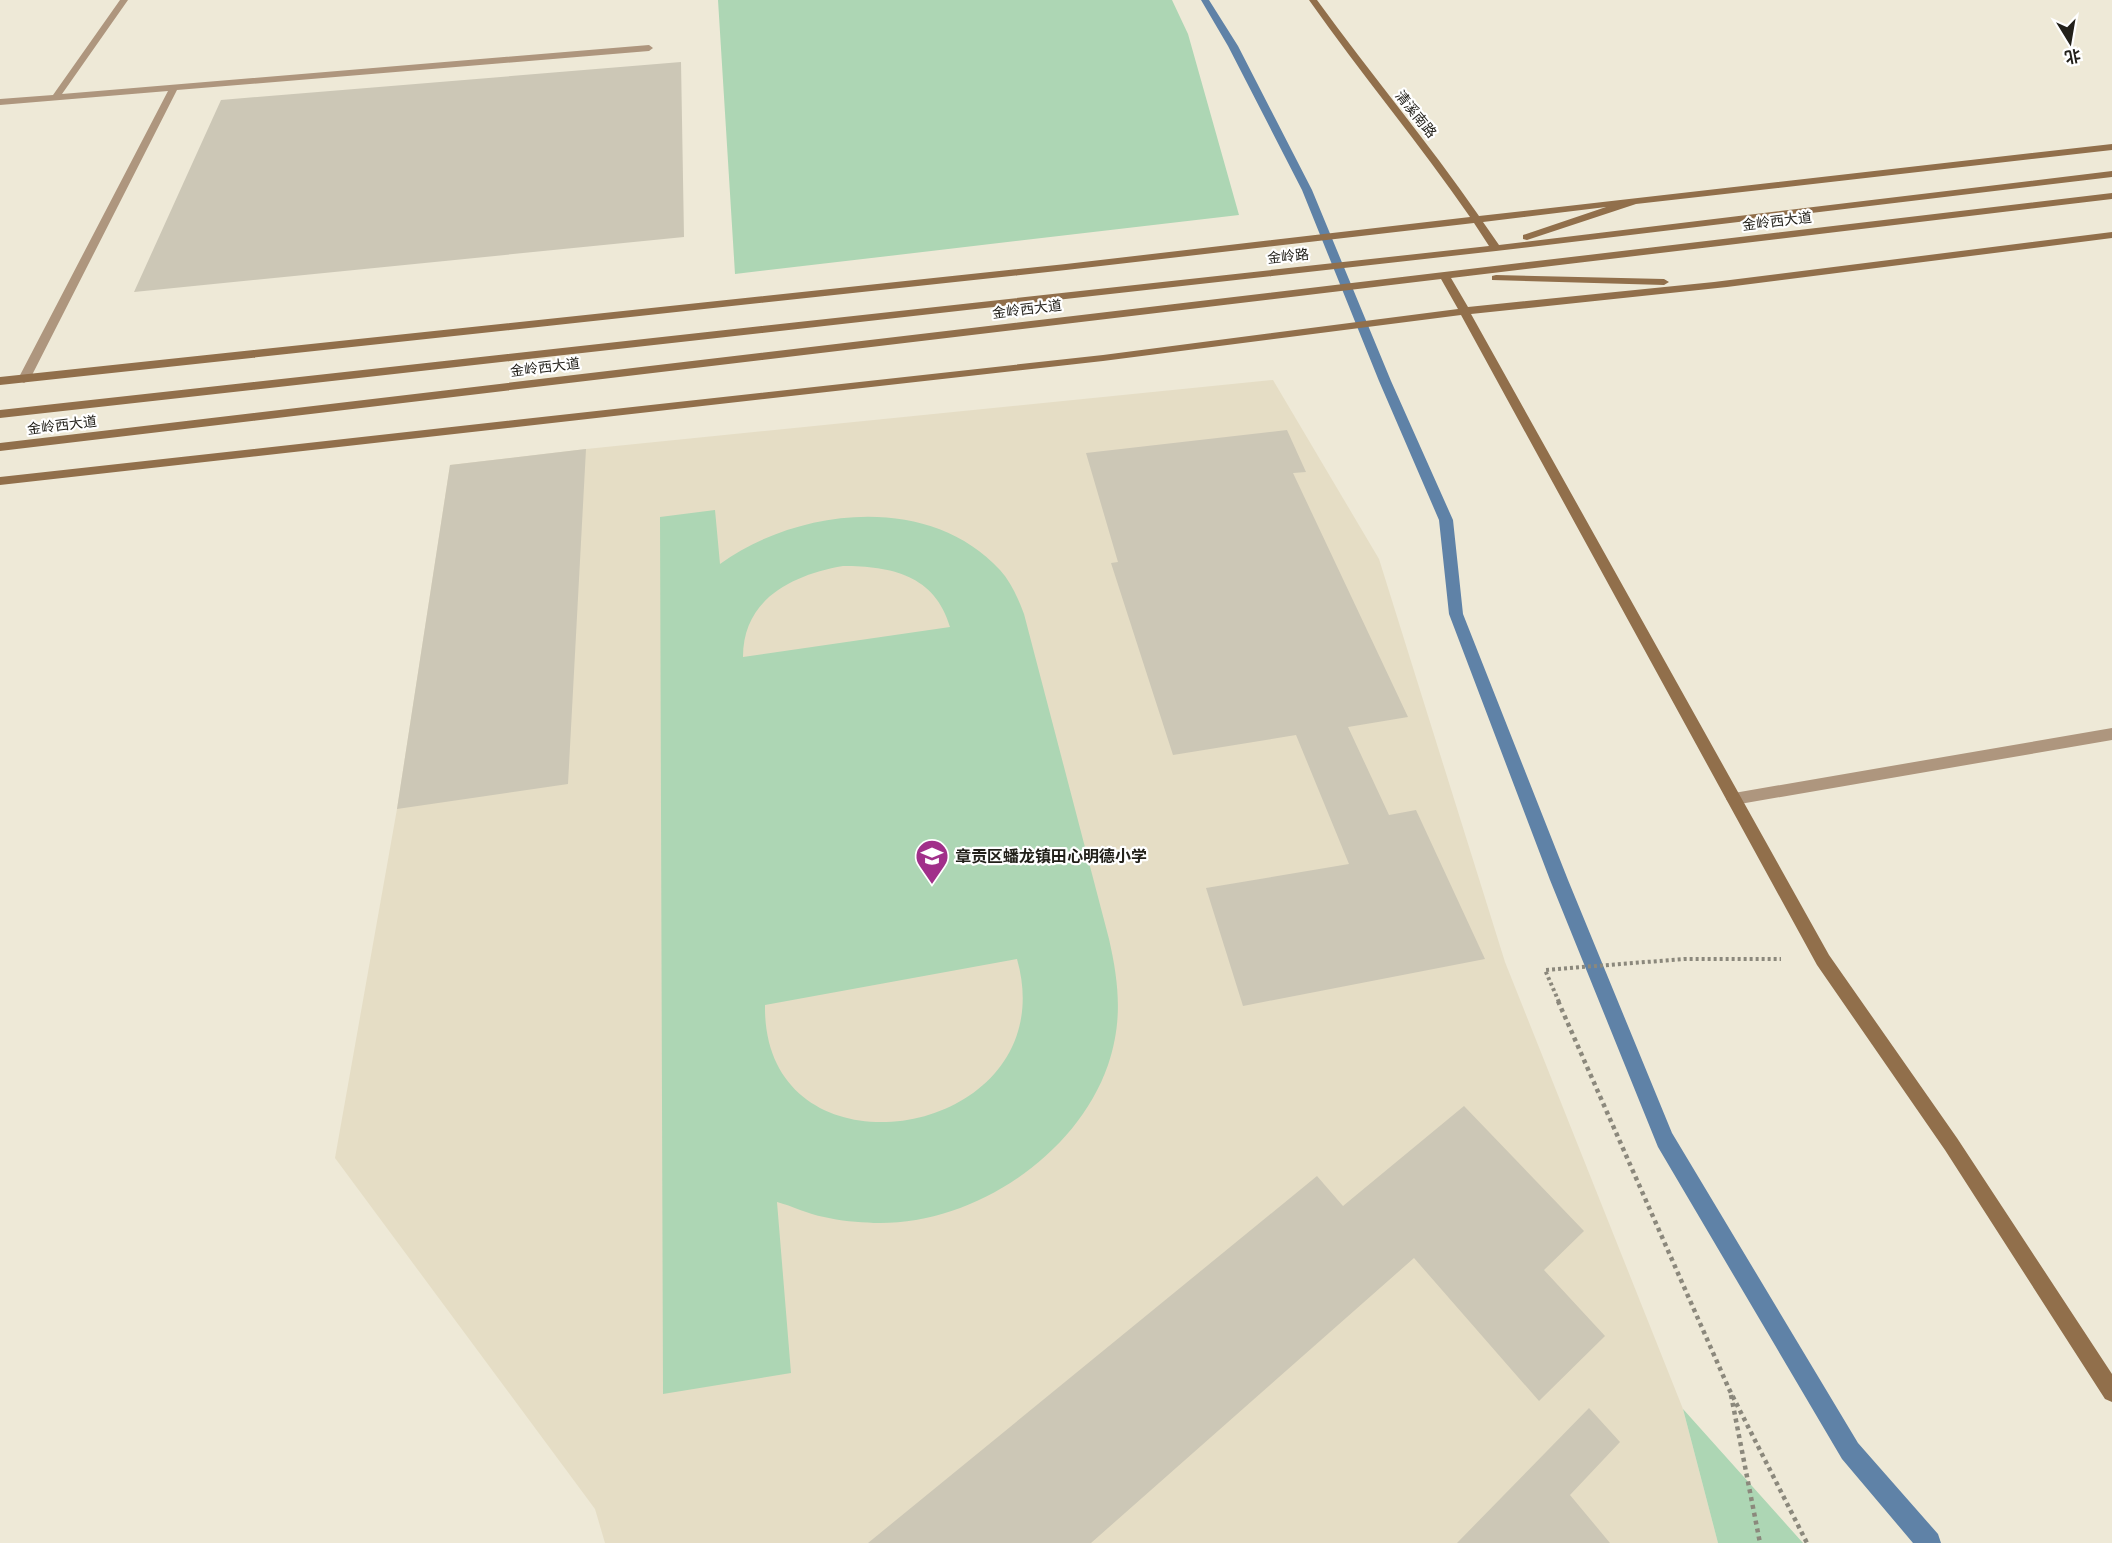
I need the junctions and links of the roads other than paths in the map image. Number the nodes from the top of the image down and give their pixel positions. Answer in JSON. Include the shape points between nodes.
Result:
{"nodes":[{"id":1,"x":124,"y":0,"type":"edge"},
{"id":2,"x":1313,"y":0,"type":"edge"},
{"id":3,"x":649,"y":48,"type":"dead end"},
{"id":4,"x":174,"y":88,"type":"junction"},
{"id":5,"x":55,"y":98,"type":"junction"},
{"id":6,"x":0,"y":102,"type":"edge"},
{"id":7,"x":2112,"y":147,"type":"edge"},
{"id":8,"x":2112,"y":174,"type":"edge"},
{"id":9,"x":2112,"y":196,"type":"edge"},
{"id":10,"x":1635,"y":201,"type":"junction"},
{"id":11,"x":1475,"y":219,"type":"junction"},
{"id":12,"x":2112,"y":235,"type":"edge"},
{"id":13,"x":1496,"y":248,"type":"junction"},
{"id":14,"x":1445,"y":276,"type":"junction"},
{"id":15,"x":1727,"y":284,"type":"junction"},
{"id":16,"x":1084,"y":294,"type":"joint"},
{"id":17,"x":1465,"y":310,"type":"junction"},
{"id":18,"x":24,"y":379,"type":"junction"},
{"id":19,"x":0,"y":381,"type":"edge"},
{"id":20,"x":0,"y":414,"type":"edge"},
{"id":21,"x":0,"y":447,"type":"edge"},
{"id":22,"x":0,"y":481,"type":"edge"},
{"id":23,"x":2112,"y":734,"type":"edge"},
{"id":24,"x":1734,"y":799,"type":"junction"},
{"id":25,"x":2112,"y":1392,"type":"edge"}],
"edges":[{"from":1,"to":5,"type":"street"},
{"from":2,"to":11,"type":"street","name":"清溪南路","via":[[1434,158]]},
{"from":3,"to":4,"type":"street"},
{"from":4,"to":5,"type":"street"},
{"from":4,"to":18,"type":"street"},
{"from":5,"to":6,"type":"street"},
{"from":7,"to":10,"type":"street"},
{"from":8,"to":13,"type":"street","name":"金岭西大道"},
{"from":9,"to":14,"type":"street","name":"金岭西大道"},
{"from":10,"to":11,"type":"street"},
{"from":10,"to":13,"type":"street"},
{"from":11,"to":13,"type":"street","name":"清溪南路"},
{"from":11,"to":18,"type":"street"},
{"from":12,"to":15,"type":"street"},
{"from":13,"to":16,"type":"street","name":"金岭路"},
{"from":14,"to":15,"type":"street"},
{"from":14,"to":17,"type":"street"},
{"from":14,"to":21,"type":"street","name":"金岭西大道"},
{"from":15,"to":17,"type":"street"},
{"from":16,"to":20,"type":"street","name":"金岭西大道"},
{"from":17,"to":22,"type":"street","via":[[1103,358]]},
{"from":17,"to":24,"type":"street"},
{"from":18,"to":19,"type":"street"},
{"from":23,"to":24,"type":"street"},
{"from":24,"to":25,"type":"street","via":[[1823,960],[1951,1144]]}]}
